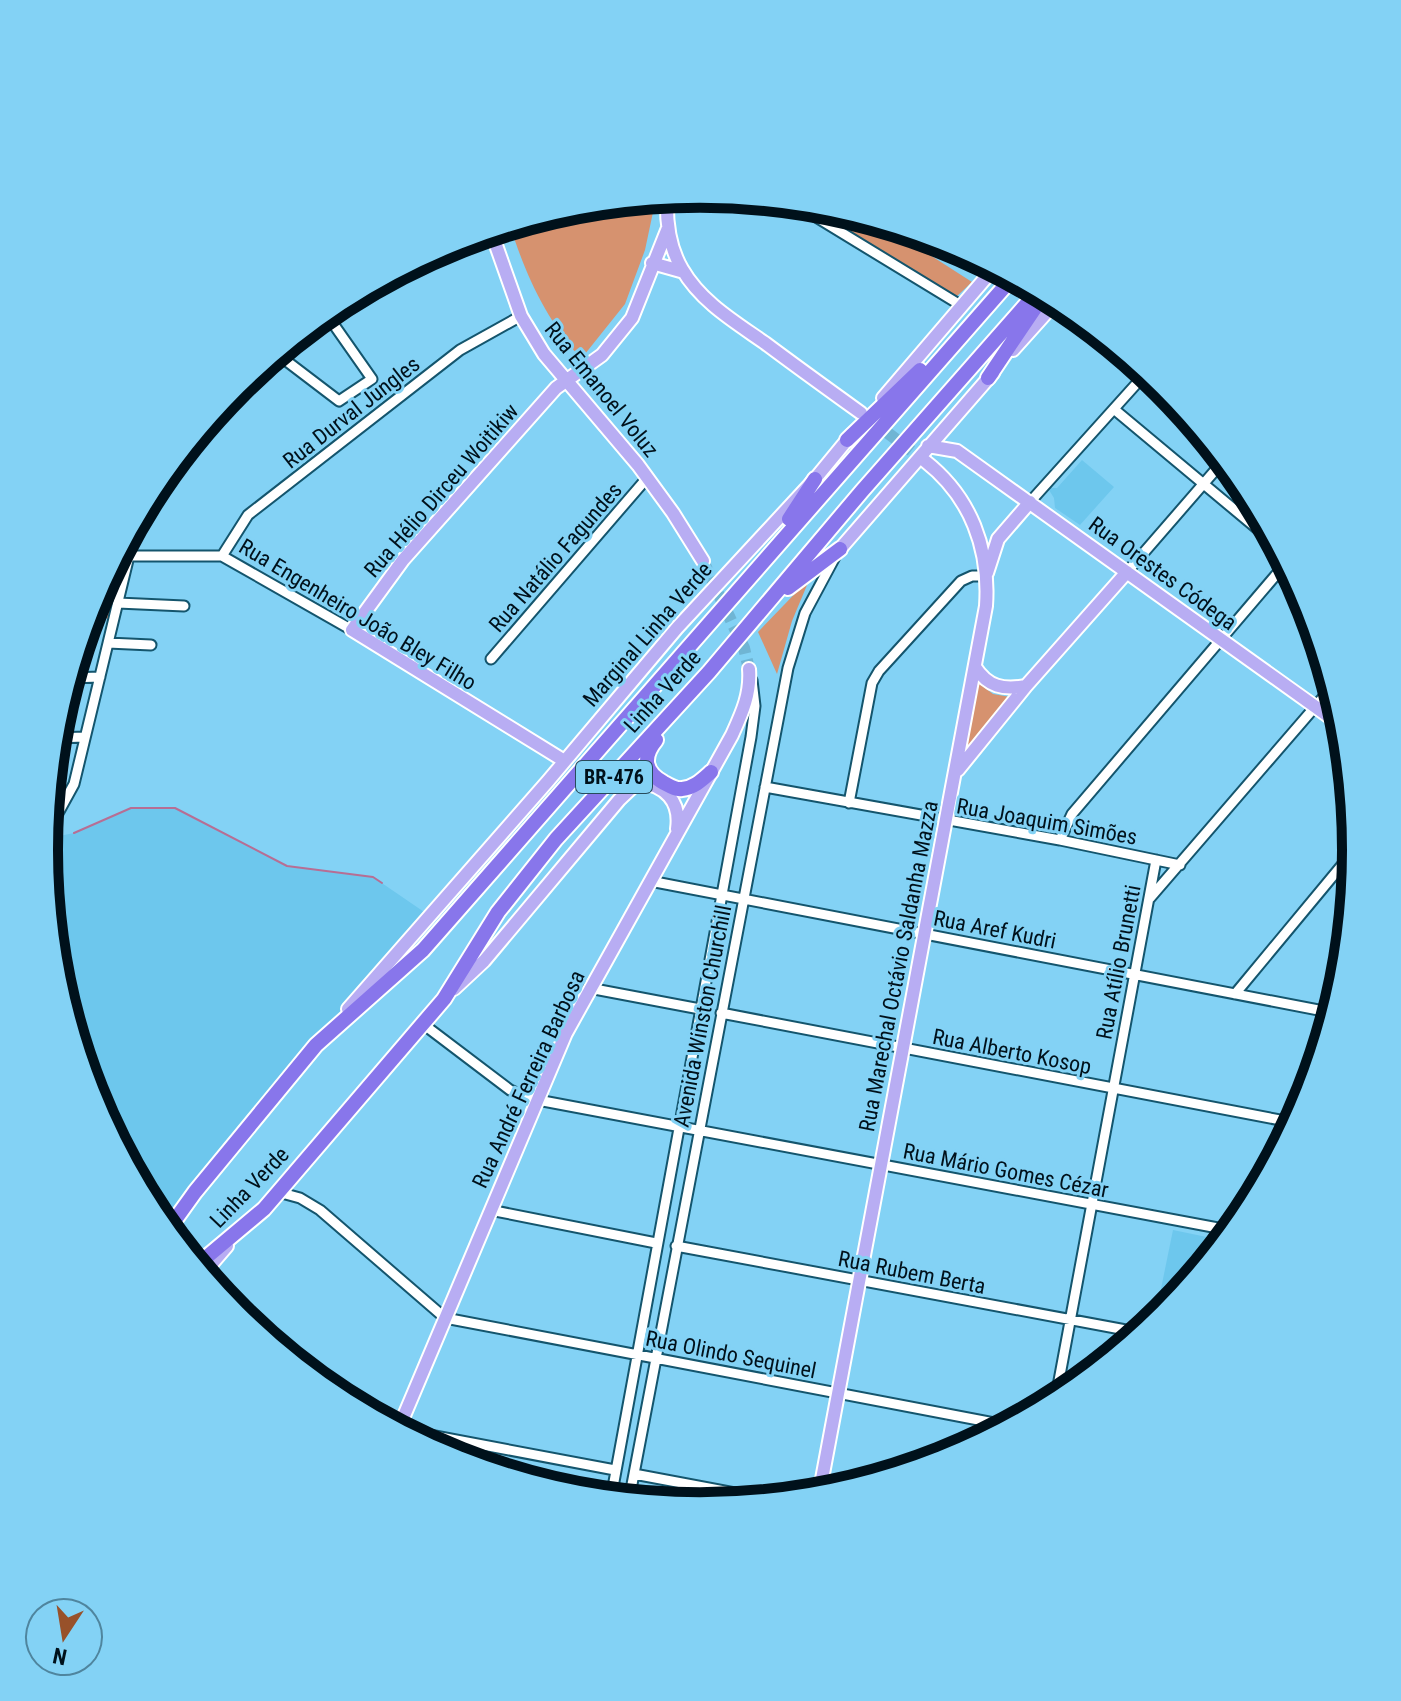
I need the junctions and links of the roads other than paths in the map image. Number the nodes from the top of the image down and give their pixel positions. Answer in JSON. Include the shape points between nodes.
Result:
{"nodes":[{"id":1,"x":667,"y":209,"type":"edge"},
{"id":2,"x":819,"y":219,"type":"edge"},
{"id":3,"x":668,"y":228,"type":"junction"},
{"id":4,"x":495,"y":242,"type":"edge"},
{"id":5,"x":652,"y":263,"type":"junction"},
{"id":6,"x":684,"y":272,"type":"junction"},
{"id":7,"x":988,"y":276,"type":"edge"},
{"id":8,"x":1006,"y":285,"type":"edge"},
{"id":9,"x":995,"y":298,"type":"junction"},
{"id":10,"x":1031,"y":299,"type":"edge"},
{"id":11,"x":1038,"y":304,"type":"edge"},
{"id":12,"x":962,"y":306,"type":"junction"},
{"id":13,"x":1048,"y":311,"type":"edge"},
{"id":14,"x":521,"y":316,"type":"junction"},
{"id":15,"x":333,"y":324,"type":"edge"},
{"id":16,"x":285,"y":360,"type":"edge"},
{"id":17,"x":988,"y":378,"type":"junction"},
{"id":18,"x":566,"y":381,"type":"junction"},
{"id":19,"x":1139,"y":381,"type":"edge"},
{"id":20,"x":1115,"y":410,"type":"junction"},
{"id":21,"x":861,"y":413,"type":"tunnel mouth"},
{"id":22,"x":944,"y":427,"type":"junction"},
{"id":23,"x":847,"y":440,"type":"junction"},
{"id":24,"x":928,"y":446,"type":"junction"},
{"id":25,"x":957,"y":451,"type":"junction"},
{"id":26,"x":925,"y":461,"type":"tunnel mouth"},
{"id":27,"x":1217,"y":469,"type":"edge"},
{"id":28,"x":647,"y":478,"type":"junction"},
{"id":29,"x":815,"y":479,"type":"junction"},
{"id":30,"x":1203,"y":486,"type":"junction"},
{"id":31,"x":1030,"y":502,"type":"junction"},
{"id":32,"x":1257,"y":529,"type":"edge"},
{"id":33,"x":979,"y":537,"type":"junction"},
{"id":34,"x":998,"y":539,"type":"junction"},
{"id":35,"x":840,"y":549,"type":"junction"},
{"id":36,"x":129,"y":556,"type":"edge"},
{"id":37,"x":222,"y":556,"type":"junction"},
{"id":38,"x":766,"y":556,"type":"junction"},
{"id":39,"x":129,"y":557,"type":"edge"},
{"id":40,"x":703,"y":561,"type":"tunnel mouth"},
{"id":41,"x":1279,"y":571,"type":"edge"},
{"id":42,"x":1127,"y":572,"type":"junction"},
{"id":43,"x":986,"y":576,"type":"junction"},
{"id":44,"x":771,"y":600,"type":"junction"},
{"id":45,"x":118,"y":603,"type":"junction"},
{"id":46,"x":184,"y":606,"type":"dead end"},
{"id":47,"x":352,"y":630,"type":"junction"},
{"id":48,"x":1221,"y":639,"type":"junction"},
{"id":49,"x":108,"y":643,"type":"junction"},
{"id":50,"x":151,"y":645,"type":"dead end"},
{"id":51,"x":491,"y":659,"type":"dead end"},
{"id":52,"x":975,"y":667,"type":"junction"},
{"id":53,"x":749,"y":669,"type":"joint"},
{"id":54,"x":709,"y":672,"type":"junction"},
{"id":55,"x":100,"y":677,"type":"junction"},
{"id":56,"x":82,"y":678,"type":"edge"},
{"id":57,"x":1026,"y":686,"type":"junction"},
{"id":58,"x":1324,"y":696,"type":"edge"},
{"id":59,"x":1315,"y":707,"type":"junction"},
{"id":60,"x":1329,"y":717,"type":"edge"},
{"id":61,"x":85,"y":737,"type":"junction"},
{"id":62,"x":68,"y":738,"type":"edge"},
{"id":63,"x":563,"y":760,"type":"junction"},
{"id":64,"x":711,"y":772,"type":"junction"},
{"id":65,"x":955,"y":774,"type":"junction"},
{"id":66,"x":765,"y":787,"type":"junction"},
{"id":67,"x":849,"y":803,"type":"junction"},
{"id":68,"x":59,"y":812,"type":"edge"},
{"id":69,"x":946,"y":821,"type":"junction"},
{"id":70,"x":677,"y":833,"type":"junction"},
{"id":71,"x":1060,"y":840,"type":"junction"},
{"id":72,"x":1156,"y":860,"type":"junction"},
{"id":73,"x":1343,"y":864,"type":"edge"},
{"id":74,"x":1180,"y":865,"type":"junction"},
{"id":75,"x":650,"y":881,"type":"junction"},
{"id":76,"x":721,"y":895,"type":"junction"},
{"id":77,"x":743,"y":899,"type":"junction"},
{"id":78,"x":1148,"y":901,"type":"junction"},
{"id":79,"x":924,"y":934,"type":"junction"},
{"id":80,"x":1134,"y":974,"type":"junction"},
{"id":81,"x":589,"y":988,"type":"junction"},
{"id":82,"x":1235,"y":994,"type":"junction"},
{"id":83,"x":444,"y":999,"type":"junction"},
{"id":84,"x":700,"y":1009,"type":"junction"},
{"id":85,"x":1323,"y":1011,"type":"edge"},
{"id":86,"x":721,"y":1013,"type":"junction"},
{"id":87,"x":423,"y":1024,"type":"junction"},
{"id":88,"x":331,"y":1030,"type":"junction"},
{"id":89,"x":903,"y":1048,"type":"junction"},
{"id":90,"x":1113,"y":1088,"type":"junction"},
{"id":91,"x":536,"y":1100,"type":"junction"},
{"id":92,"x":1283,"y":1121,"type":"edge"},
{"id":93,"x":679,"y":1126,"type":"junction"},
{"id":94,"x":698,"y":1130,"type":"junction"},
{"id":95,"x":881,"y":1164,"type":"junction"},
{"id":96,"x":278,"y":1192,"type":"junction"},
{"id":97,"x":1092,"y":1204,"type":"junction"},
{"id":98,"x":490,"y":1210,"type":"junction"},
{"id":99,"x":174,"y":1219,"type":"edge"},
{"id":100,"x":1220,"y":1228,"type":"edge"},
{"id":101,"x":237,"y":1235,"type":"junction"},
{"id":102,"x":656,"y":1243,"type":"junction"},
{"id":103,"x":676,"y":1246,"type":"junction"},
{"id":104,"x":205,"y":1259,"type":"edge"},
{"id":105,"x":210,"y":1266,"type":"edge"},
{"id":106,"x":859,"y":1280,"type":"junction"},
{"id":107,"x":445,"y":1318,"type":"junction"},
{"id":108,"x":1070,"y":1320,"type":"junction"},
{"id":109,"x":1128,"y":1330,"type":"edge"},
{"id":110,"x":636,"y":1355,"type":"junction"},
{"id":111,"x":654,"y":1358,"type":"junction"},
{"id":112,"x":1058,"y":1384,"type":"edge"},
{"id":113,"x":838,"y":1393,"type":"junction"},
{"id":114,"x":402,"y":1420,"type":"edge"},
{"id":115,"x":993,"y":1423,"type":"edge"},
{"id":116,"x":441,"y":1438,"type":"edge"},
{"id":117,"x":615,"y":1470,"type":"junction"},
{"id":118,"x":634,"y":1474,"type":"junction"},
{"id":119,"x":821,"y":1482,"type":"edge"},
{"id":120,"x":613,"y":1487,"type":"edge"},
{"id":121,"x":631,"y":1489,"type":"edge"},
{"id":122,"x":732,"y":1492,"type":"edge"}],
"edges":[{"from":1,"to":3,"type":"main road"},
{"from":2,"to":12,"type":"street"},
{"from":3,"to":5,"type":"main road","name":"Rua Hélio Dirceu Woitikiw"},
{"from":3,"to":6,"type":"main road"},
{"from":4,"to":14,"type":"main road","name":"Rua Emanoel Voluz"},
{"from":5,"to":6,"type":"main road"},
{"from":5,"to":18,"type":"main road","name":"Rua Hélio Dirceu Woitikiw","via":[[632,318],[589,367]]},
{"from":6,"to":21,"type":"main road","via":[[713,305]]},
{"from":7,"to":12,"type":"main road","name":"Marginal Linha Verde"},
{"from":8,"to":9,"type":"highway","name":"Linha Verde","number":"BR-476"},
{"from":9,"to":23,"type":"highway"},
{"from":9,"to":38,"type":"highway","name":"Linha Verde","number":"BR-476"},
{"from":10,"to":44,"type":"highway","name":"Linha Verde","number":"BR-476"},
{"from":11,"to":17,"type":"highway"},
{"from":12,"to":23,"type":"main road","name":"Marginal Linha Verde"},
{"from":13,"to":17,"type":"main road"},
{"from":14,"to":18,"type":"main road","name":"Rua Emanoel Voluz"},
{"from":14,"to":37,"type":"street","name":"Rua Durval Jungles","via":[[460,350],[248,515]]},
{"from":15,"to":16,"type":"street","via":[[372,379],[339,401]]},
{"from":17,"to":22,"type":"main road"},
{"from":18,"to":28,"type":"main road","name":"Rua Emanoel Voluz"},
{"from":18,"to":47,"type":"main road","name":"Rua Hélio Dirceu Woitikiw","via":[[403,560]]},
{"from":19,"to":20,"type":"street"},
{"from":20,"to":30,"type":"street"},
{"from":20,"to":31,"type":"street"},
{"from":22,"to":24,"type":"main road"},
{"from":22,"to":25,"type":"main road","name":"Rua Orestes Códega"},
{"from":23,"to":29,"type":"main road","name":"Marginal Linha Verde"},
{"from":24,"to":25,"type":"main road","name":"Rua Orestes Códega"},
{"from":24,"to":35,"type":"main road"},
{"from":25,"to":31,"type":"main road","name":"Rua Orestes Códega"},
{"from":26,"to":33,"type":"main road","name":"Rua Marechal Octávio Saldanha Mazza","via":[[958,493]]},
{"from":27,"to":30,"type":"street"},
{"from":28,"to":40,"type":"main road","name":"Rua Emanoel Voluz"},
{"from":28,"to":51,"type":"street","name":"Rua Natálio Fagundes"},
{"from":29,"to":38,"type":"highway"},
{"from":29,"to":63,"type":"main road","name":"Marginal Linha Verde"},
{"from":30,"to":32,"type":"street"},
{"from":30,"to":42,"type":"street"},
{"from":31,"to":34,"type":"main road"},
{"from":31,"to":42,"type":"main road","name":"Rua Orestes Códega"},
{"from":33,"to":34,"type":"main road"},
{"from":33,"to":43,"type":"main road","name":"Rua Marechal Octávio Saldanha Mazza"},
{"from":34,"to":43,"type":"main road"},
{"from":35,"to":44,"type":"highway"},
{"from":35,"to":66,"type":"street","name":"Avenida Winston Churchill","via":[[797,633]]},
{"from":36,"to":37,"type":"street","name":"Rua Engenheiro João Bley Filho"},
{"from":37,"to":47,"type":"street","name":"Rua Engenheiro João Bley Filho"},
{"from":38,"to":88,"type":"highway","name":"Linha Verde","number":"BR-476","via":[[423,950]]},
{"from":39,"to":45,"type":"street"},
{"from":41,"to":48,"type":"street"},
{"from":42,"to":48,"type":"main road","name":"Rua Orestes Códega"},
{"from":42,"to":57,"type":"main road"},
{"from":43,"to":52,"type":"main road","name":"Rua Marechal Octávio Saldanha Mazza"},
{"from":43,"to":67,"type":"street","via":[[961,581],[879,671],[868,698]]},
{"from":44,"to":54,"type":"highway","name":"Linha Verde","number":"BR-476"},
{"from":45,"to":46,"type":"street"},
{"from":45,"to":49,"type":"street"},
{"from":47,"to":63,"type":"main road","name":"Rua Engenheiro João Bley Filho"},
{"from":48,"to":59,"type":"main road","name":"Rua Orestes Códega"},
{"from":48,"to":71,"type":"street","via":[[1072,814]]},
{"from":49,"to":50,"type":"street"},
{"from":49,"to":55,"type":"street"},
{"from":52,"to":57,"type":"main road","via":[[995,687]]},
{"from":52,"to":65,"type":"main road","name":"Rua Marechal Octávio Saldanha Mazza"},
{"from":53,"to":64,"type":"main road","name":"Rua André Ferreira Barbosa","via":[[745,708]]},
{"from":53,"to":76,"type":"street","name":"Avenida Winston Churchill","via":[[754,720]]},
{"from":54,"to":64,"type":"highway","via":[[651,746],[646,760],[656,779],[676,789],[694,786]]},
{"from":54,"to":83,"type":"highway","name":"Linha Verde","number":"BR-476","via":[[556,839],[509,897]]},
{"from":55,"to":56,"type":"street"},
{"from":55,"to":61,"type":"street"},
{"from":57,"to":65,"type":"main road"},
{"from":58,"to":59,"type":"street"},
{"from":59,"to":60,"type":"main road","name":"Rua Orestes Códega"},
{"from":59,"to":74,"type":"street"},
{"from":61,"to":62,"type":"street"},
{"from":61,"to":68,"type":"street","via":[[74,784]]},
{"from":63,"to":88,"type":"main road","name":"Marginal Linha Verde"},
{"from":64,"to":70,"type":"main road","name":"Rua André Ferreira Barbosa"},
{"from":65,"to":69,"type":"main road","name":"Rua Marechal Octávio Saldanha Mazza"},
{"from":66,"to":67,"type":"street","name":"Rua Joaquim Simões"},
{"from":66,"to":77,"type":"street","name":"Avenida Winston Churchill"},
{"from":67,"to":69,"type":"street","name":"Rua Joaquim Simões"},
{"from":69,"to":71,"type":"street","name":"Rua Joaquim Simões"},
{"from":69,"to":79,"type":"main road","name":"Rua Marechal Octávio Saldanha Mazza"},
{"from":70,"to":75,"type":"main road","name":"Rua André Ferreira Barbosa"},
{"from":70,"to":83,"type":"main road","via":[[679,818],[666,791],[638,782],[484,961]]},
{"from":71,"to":72,"type":"street","name":"Rua Joaquim Simões"},
{"from":72,"to":74,"type":"street","name":"Rua Joaquim Simões"},
{"from":72,"to":78,"type":"street","name":"Rua Atílio Brunetti"},
{"from":73,"to":82,"type":"street"},
{"from":74,"to":78,"type":"street"},
{"from":75,"to":76,"type":"street","name":"Rua Aref Kudri"},
{"from":75,"to":81,"type":"main road","name":"Rua André Ferreira Barbosa"},
{"from":76,"to":77,"type":"street","name":"Rua Aref Kudri"},
{"from":76,"to":84,"type":"street","name":"Avenida Winston Churchill"},
{"from":77,"to":79,"type":"street","name":"Rua Aref Kudri"},
{"from":77,"to":86,"type":"street","name":"Avenida Winston Churchill"},
{"from":78,"to":80,"type":"street","name":"Rua Atílio Brunetti"},
{"from":79,"to":80,"type":"street","name":"Rua Aref Kudri"},
{"from":79,"to":89,"type":"main road","name":"Rua Marechal Octávio Saldanha Mazza"},
{"from":80,"to":82,"type":"street","name":"Rua Aref Kudri"},
{"from":80,"to":90,"type":"street","name":"Rua Atílio Brunetti"},
{"from":81,"to":84,"type":"street"},
{"from":81,"to":91,"type":"main road","name":"Rua André Ferreira Barbosa"},
{"from":82,"to":85,"type":"street","name":"Rua Aref Kudri"},
{"from":83,"to":87,"type":"highway","name":"Linha Verde","number":"BR-476"},
{"from":84,"to":93,"type":"street","name":"Avenida Winston Churchill"},
{"from":86,"to":89,"type":"street","name":"Rua Alberto Kosop"},
{"from":86,"to":94,"type":"street","name":"Avenida Winston Churchill"},
{"from":87,"to":91,"type":"street","name":"Rua Mário Gomes Cézar","via":[[510,1090]]},
{"from":87,"to":96,"type":"highway","name":"Linha Verde","number":"BR-476"},
{"from":88,"to":99,"type":"highway","name":"Linha Verde","number":"BR-476"},
{"from":89,"to":90,"type":"street","name":"Rua Alberto Kosop"},
{"from":89,"to":95,"type":"main road","name":"Rua Marechal Octávio Saldanha Mazza"},
{"from":90,"to":92,"type":"street","name":"Rua Alberto Kosop"},
{"from":90,"to":97,"type":"street","name":"Rua Atílio Brunetti"},
{"from":91,"to":93,"type":"street","name":"Rua Mário Gomes Cézar"},
{"from":91,"to":98,"type":"main road","name":"Rua André Ferreira Barbosa"},
{"from":93,"to":94,"type":"street","name":"Rua Mário Gomes Cézar"},
{"from":93,"to":102,"type":"street","name":"Avenida Winston Churchill"},
{"from":94,"to":95,"type":"street","name":"Rua Mário Gomes Cézar"},
{"from":94,"to":103,"type":"street","name":"Avenida Winston Churchill"},
{"from":95,"to":97,"type":"street","name":"Rua Mário Gomes Cézar"},
{"from":95,"to":106,"type":"main road","name":"Rua Marechal Octávio Saldanha Mazza"},
{"from":96,"to":101,"type":"highway","name":"Linha Verde","number":"BR-476"},
{"from":96,"to":107,"type":"street","via":[[320,1210]]},
{"from":97,"to":100,"type":"street","name":"Rua Mário Gomes Cézar"},
{"from":97,"to":108,"type":"street","name":"Rua Atílio Brunetti"},
{"from":98,"to":102,"type":"street"},
{"from":98,"to":107,"type":"main road","name":"Rua André Ferreira Barbosa"},
{"from":101,"to":104,"type":"highway","name":"Linha Verde","number":"BR-476"},
{"from":101,"to":105,"type":"main road"},
{"from":102,"to":110,"type":"street","name":"Avenida Winston Churchill"},
{"from":103,"to":106,"type":"street","name":"Rua Rubem Berta"},
{"from":103,"to":111,"type":"street","name":"Avenida Winston Churchill"},
{"from":106,"to":108,"type":"street","name":"Rua Rubem Berta"},
{"from":106,"to":113,"type":"main road","name":"Rua Marechal Octávio Saldanha Mazza"},
{"from":107,"to":110,"type":"street","name":"Rua Olindo Sequinel"},
{"from":107,"to":114,"type":"main road","name":"Rua André Ferreira Barbosa"},
{"from":108,"to":109,"type":"street","name":"Rua Rubem Berta"},
{"from":108,"to":112,"type":"street","name":"Rua Atílio Brunetti"},
{"from":110,"to":111,"type":"street","name":"Rua Olindo Sequinel"},
{"from":110,"to":117,"type":"street","name":"Avenida Winston Churchill"},
{"from":111,"to":113,"type":"street","name":"Rua Olindo Sequinel"},
{"from":111,"to":118,"type":"street","name":"Avenida Winston Churchill"},
{"from":113,"to":115,"type":"street","name":"Rua Olindo Sequinel"},
{"from":113,"to":119,"type":"main road","name":"Rua Marechal Octávio Saldanha Mazza"},
{"from":116,"to":117,"type":"street"},
{"from":117,"to":120,"type":"street","name":"Avenida Winston Churchill"},
{"from":118,"to":121,"type":"street","name":"Avenida Winston Churchill"},
{"from":118,"to":122,"type":"street"}]}
